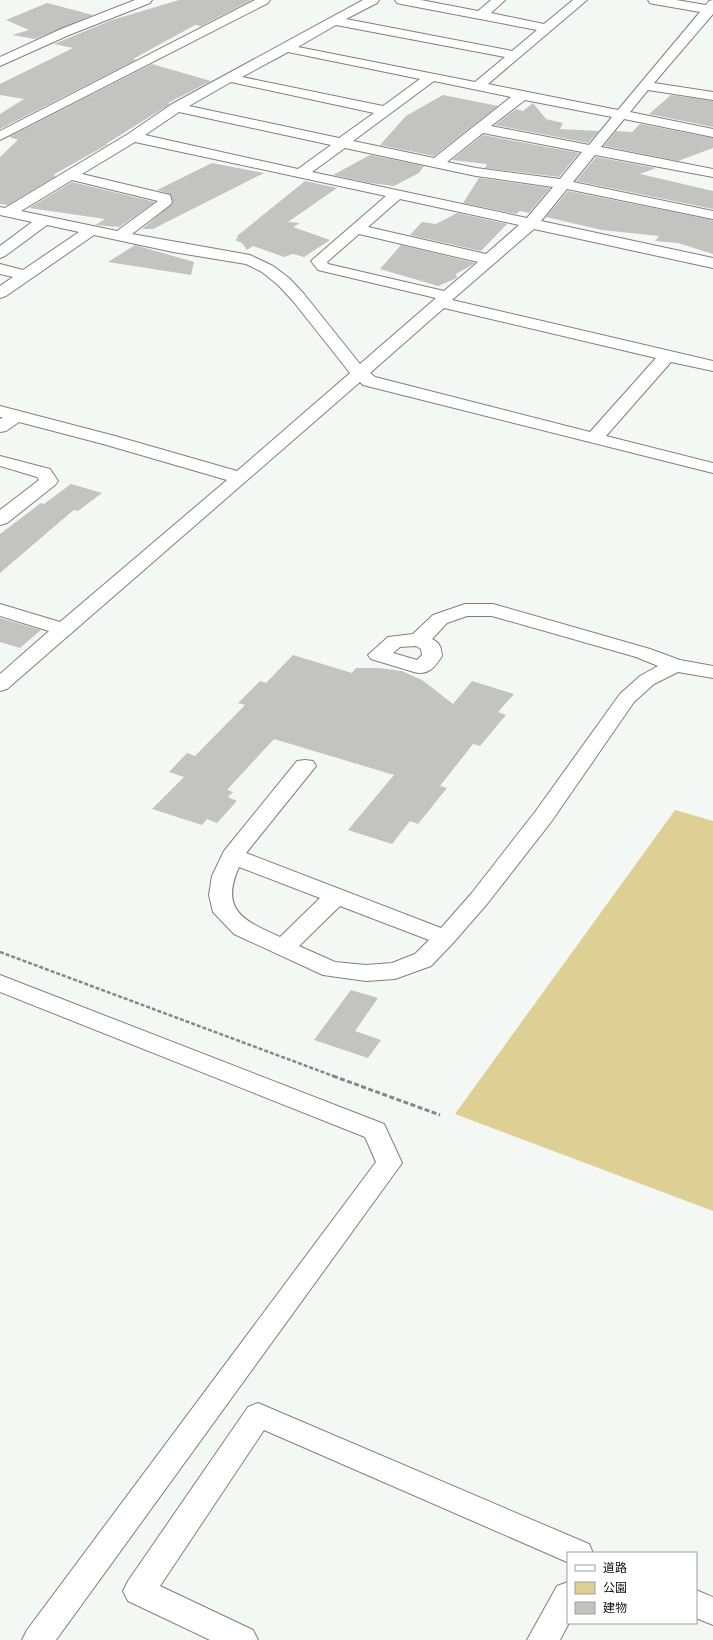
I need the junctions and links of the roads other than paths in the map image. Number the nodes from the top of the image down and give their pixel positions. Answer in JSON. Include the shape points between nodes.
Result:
{"nodes":[{"id":1,"x":146,"y":0,"type":"edge"},
{"id":2,"x":264,"y":0,"type":"edge"},
{"id":3,"x":373,"y":0,"type":"edge"},
{"id":4,"x":401,"y":0,"type":"edge"},
{"id":5,"x":499,"y":0,"type":"edge"},
{"id":6,"x":581,"y":0,"type":"edge"},
{"id":7,"x":654,"y":0,"type":"edge"},
{"id":8,"x":711,"y":8,"type":"edge"},
{"id":9,"x":481,"y":15,"type":"junction"},
{"id":10,"x":334,"y":21,"type":"junction"},
{"id":11,"x":547,"y":28,"type":"junction"},
{"id":12,"x":286,"y":48,"type":"junction"},
{"id":13,"x":515,"y":55,"type":"junction"},
{"id":14,"x":0,"y":62,"type":"edge"},
{"id":15,"x":431,"y":77,"type":"junction"},
{"id":16,"x":229,"y":78,"type":"junction"},
{"id":17,"x":478,"y":86,"type":"junction"},
{"id":18,"x":645,"y":86,"type":"junction"},
{"id":19,"x":522,"y":95,"type":"junction"},
{"id":20,"x":713,"y":96,"type":"edge"},
{"id":21,"x":177,"y":107,"type":"junction"},
{"id":22,"x":386,"y":112,"type":"junction"},
{"id":23,"x":621,"y":115,"type":"junction"},
{"id":24,"x":479,"y":128,"type":"junction"},
{"id":25,"x":713,"y":133,"type":"edge"},
{"id":26,"x":0,"y":136,"type":"edge"},
{"id":27,"x":133,"y":137,"type":"junction"},
{"id":28,"x":343,"y":142,"type":"junction"},
{"id":29,"x":593,"y":149,"type":"junction"},
{"id":30,"x":438,"y":162,"type":"junction"},
{"id":31,"x":300,"y":174,"type":"junction"},
{"id":32,"x":713,"y":174,"type":"edge"},
{"id":33,"x":70,"y":175,"type":"junction"},
{"id":34,"x":564,"y":184,"type":"junction"},
{"id":35,"x":396,"y":195,"type":"junction"},
{"id":36,"x":4,"y":212,"type":"edge"},
{"id":37,"x":713,"y":215,"type":"edge"},
{"id":38,"x":45,"y":220,"type":"junction"},
{"id":39,"x":531,"y":223,"type":"junction"},
{"id":40,"x":357,"y":229,"type":"junction"},
{"id":41,"x":92,"y":230,"type":"junction"},
{"id":42,"x":120,"y":236,"type":"junction"},
{"id":43,"x":0,"y":253,"type":"edge"},
{"id":44,"x":490,"y":260,"type":"junction"},
{"id":45,"x":713,"y":263,"type":"edge"},
{"id":46,"x":0,"y":269,"type":"edge"},
{"id":47,"x":26,"y":276,"type":"junction"},
{"id":48,"x":0,"y":293,"type":"edge"},
{"id":49,"x":444,"y":299,"type":"junction"},
{"id":50,"x":666,"y":356,"type":"junction"},
{"id":51,"x":713,"y":366,"type":"edge"},
{"id":52,"x":359,"y":373,"type":"junction"},
{"id":53,"x":8,"y":414,"type":"edge"},
{"id":54,"x":0,"y":427,"type":"edge"},
{"id":55,"x":596,"y":437,"type":"junction"},
{"id":56,"x":0,"y":461,"type":"edge"},
{"id":57,"x":713,"y":468,"type":"edge"},
{"id":58,"x":240,"y":478,"type":"junction"},
{"id":59,"x":0,"y":519,"type":"edge"},
{"id":60,"x":0,"y":610,"type":"edge"},
{"id":61,"x":62,"y":629,"type":"junction"},
{"id":62,"x":419,"y":640,"type":"dead end"},
{"id":63,"x":675,"y":666,"type":"junction"},
{"id":64,"x":713,"y":672,"type":"edge"},
{"id":65,"x":0,"y":685,"type":"edge"},
{"id":66,"x":306,"y":766,"type":"dead end"},
{"id":67,"x":232,"y":856,"type":"junction"},
{"id":68,"x":336,"y":896,"type":"junction"},
{"id":69,"x":445,"y":938,"type":"junction"},
{"id":70,"x":284,"y":948,"type":"junction"},
{"id":71,"x":0,"y":983,"type":"edge"},
{"id":72,"x":576,"y":1552,"type":"edge"},
{"id":73,"x":567,"y":1598,"type":"edge"},
{"id":74,"x":697,"y":1604,"type":"edge"},
{"id":75,"x":713,"y":1611,"type":"edge"},
{"id":76,"x":38,"y":1640,"type":"edge"},
{"id":77,"x":242,"y":1640,"type":"edge"},
{"id":78,"x":543,"y":1640,"type":"edge"}],
"edges":[{"from":1,"to":14,"type":"street","via":[[65,32]]},
{"from":2,"to":26,"type":"street"},
{"from":3,"to":10,"type":"street"},
{"from":4,"to":9,"type":"street"},
{"from":5,"to":9,"type":"street"},
{"from":6,"to":11,"type":"street"},
{"from":7,"to":8,"type":"street"},
{"from":8,"to":18,"type":"street"},
{"from":9,"to":11,"type":"street"},
{"from":10,"to":12,"type":"street"},
{"from":10,"to":13,"type":"street"},
{"from":11,"to":13,"type":"street"},
{"from":12,"to":15,"type":"street"},
{"from":12,"to":16,"type":"street"},
{"from":13,"to":17,"type":"street"},
{"from":15,"to":17,"type":"street"},
{"from":15,"to":22,"type":"street"},
{"from":16,"to":21,"type":"street"},
{"from":16,"to":22,"type":"street"},
{"from":17,"to":19,"type":"street"},
{"from":18,"to":20,"type":"street"},
{"from":18,"to":23,"type":"street"},
{"from":19,"to":23,"type":"street"},
{"from":19,"to":24,"type":"street"},
{"from":21,"to":27,"type":"street"},
{"from":21,"to":28,"type":"street"},
{"from":22,"to":28,"type":"street"},
{"from":23,"to":25,"type":"street"},
{"from":23,"to":29,"type":"street"},
{"from":24,"to":29,"type":"street"},
{"from":24,"to":30,"type":"street"},
{"from":27,"to":31,"type":"street"},
{"from":27,"to":33,"type":"street"},
{"from":28,"to":30,"type":"street"},
{"from":28,"to":31,"type":"street"},
{"from":29,"to":32,"type":"street"},
{"from":29,"to":34,"type":"street"},
{"from":30,"to":34,"type":"street","via":[[476,172]]},
{"from":31,"to":35,"type":"street"},
{"from":33,"to":36,"type":"street"},
{"from":33,"to":42,"type":"street","via":[[165,198],[165,202]]},
{"from":34,"to":37,"type":"street"},
{"from":34,"to":39,"type":"street"},
{"from":35,"to":39,"type":"street"},
{"from":35,"to":40,"type":"street"},
{"from":36,"to":38,"type":"street"},
{"from":38,"to":41,"type":"street"},
{"from":38,"to":43,"type":"street"},
{"from":39,"to":44,"type":"street"},
{"from":39,"to":45,"type":"street"},
{"from":40,"to":44,"type":"street"},
{"from":40,"to":49,"type":"street","via":[[319,261],[323,267]]},
{"from":41,"to":42,"type":"street"},
{"from":41,"to":47,"type":"street"},
{"from":42,"to":52,"type":"street","via":[[262,264],[279,276]]},
{"from":44,"to":49,"type":"street"},
{"from":46,"to":47,"type":"street"},
{"from":47,"to":48,"type":"street"},
{"from":49,"to":50,"type":"street"},
{"from":49,"to":52,"type":"street"},
{"from":50,"to":51,"type":"street"},
{"from":50,"to":55,"type":"street"},
{"from":52,"to":55,"type":"street","via":[[369,381]]},
{"from":52,"to":58,"type":"street"},
{"from":53,"to":54,"type":"street"},
{"from":53,"to":58,"type":"street"},
{"from":55,"to":57,"type":"street"},
{"from":56,"to":59,"type":"street","via":[[44,473],[49,481]]},
{"from":58,"to":61,"type":"street"},
{"from":60,"to":61,"type":"street"},
{"from":61,"to":65,"type":"street"},
{"from":62,"to":63,"type":"street","via":[[440,619],[465,610],[493,610],[642,653]]},
{"from":63,"to":64,"type":"street"},
{"from":63,"to":69,"type":"street","via":[[647,680],[627,698],[543,817],[480,899]]},
{"from":66,"to":67,"type":"street"},
{"from":67,"to":68,"type":"street"},
{"from":67,"to":70,"type":"street","via":[[223,876],[220,895],[225,912],[242,929]]},
{"from":68,"to":69,"type":"street"},
{"from":68,"to":70,"type":"street"},
{"from":69,"to":70,"type":"street","via":[[423,960],[395,971],[366,973],[331,969]]},
{"from":71,"to":76,"type":"street","via":[[375,1131],[389,1163]]},
{"from":72,"to":77,"type":"street","via":[[258,1415],[139,1592]]},
{"from":73,"to":78,"type":"street"},
{"from":74,"to":75,"type":"street"}]}
